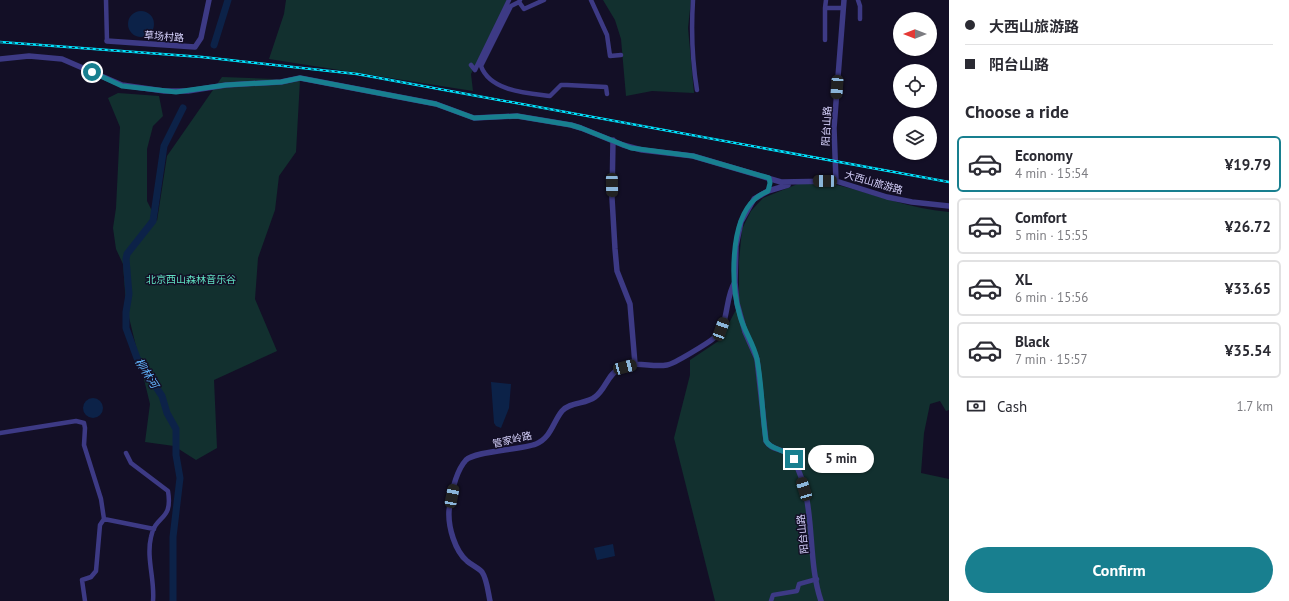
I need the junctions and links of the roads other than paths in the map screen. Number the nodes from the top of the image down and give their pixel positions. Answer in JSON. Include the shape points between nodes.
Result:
{"nodes":[{"id":1,"x":106,"y":0,"type":"edge"},
{"id":2,"x":209,"y":0,"type":"edge"},
{"id":3,"x":509,"y":0,"type":"edge"},
{"id":4,"x":544,"y":0,"type":"edge"},
{"id":5,"x":591,"y":0,"type":"edge"},
{"id":6,"x":693,"y":0,"type":"edge"},
{"id":7,"x":826,"y":0,"type":"edge"},
{"id":8,"x":844,"y":0,"type":"edge"},
{"id":9,"x":858,"y":0,"type":"edge"},
{"id":10,"x":520,"y":1,"type":"edge"},
{"id":11,"x":826,"y":8,"type":"junction"},
{"id":12,"x":843,"y":8,"type":"junction"},
{"id":13,"x":860,"y":19,"type":"dead end"},
{"id":14,"x":825,"y":40,"type":"dead end"},
{"id":15,"x":106,"y":41,"type":"joint"},
{"id":16,"x":621,"y":55,"type":"dead end"},
{"id":17,"x":0,"y":59,"type":"edge"},
{"id":18,"x":471,"y":65,"type":"dead end"},
{"id":19,"x":697,"y":90,"type":"dead end"},
{"id":20,"x":607,"y":94,"type":"dead end"},
{"id":21,"x":613,"y":140,"type":"junction"},
{"id":22,"x":769,"y":178,"type":"junction"},
{"id":23,"x":836,"y":181,"type":"junction"},
{"id":24,"x":795,"y":183,"type":"junction"},
{"id":25,"x":768,"y":191,"type":"junction"},
{"id":26,"x":949,"y":206,"type":"edge"},
{"id":27,"x":735,"y":282,"type":"junction"},
{"id":28,"x":635,"y":364,"type":"junction"},
{"id":29,"x":0,"y":433,"type":"edge"},
{"id":30,"x":126,"y":453,"type":"dead end"},
{"id":31,"x":104,"y":519,"type":"junction"},
{"id":32,"x":154,"y":529,"type":"junction"},
{"id":33,"x":816,"y":579,"type":"junction"},
{"id":34,"x":85,"y":601,"type":"edge"},
{"id":35,"x":154,"y":601,"type":"edge"},
{"id":36,"x":490,"y":601,"type":"edge"},
{"id":37,"x":770,"y":601,"type":"edge"},
{"id":38,"x":821,"y":601,"type":"edge"}],
"edges":[{"from":1,"to":15,"type":"street"},
{"from":2,"to":15,"type":"street","name":"草场村路","via":[[201,38],[195,47]]},
{"from":3,"to":18,"type":"street","via":[[475,70]]},
{"from":4,"to":10,"type":"street","via":[[524,8]]},
{"from":5,"to":16,"type":"street","via":[[607,35],[610,56]]},
{"from":6,"to":19,"type":"street","via":[[692,57]]},
{"from":7,"to":11,"type":"street"},
{"from":8,"to":12,"type":"street","name":"阳台山路"},
{"from":9,"to":13,"type":"street"},
{"from":10,"to":20,"type":"street","via":[[511,6],[480,66],[484,75],[495,84],[530,94],[550,96],[561,85],[606,86]]},
{"from":11,"to":12,"type":"street"},
{"from":11,"to":14,"type":"street"},
{"from":12,"to":23,"type":"street","name":"阳台山路","via":[[834,128]]},
{"from":17,"to":21,"type":"street","name":"大西山旅游路","via":[[29,56],[62,59],[122,86],[164,91],[188,91],[300,78],[436,104],[474,118],[517,116],[571,125]]},
{"from":21,"to":22,"type":"street","name":"大西山旅游路","via":[[636,149],[693,156]]},
{"from":21,"to":28,"type":"street","via":[[612,178],[617,271],[630,304]]},
{"from":22,"to":24,"type":"street","name":"大西山旅游路"},
{"from":22,"to":25,"type":"street"},
{"from":23,"to":24,"type":"street","name":"大西山旅游路"},
{"from":23,"to":26,"type":"street","name":"大西山旅游路","via":[[887,197]]},
{"from":24,"to":25,"type":"street","name":"阳台山路"},
{"from":25,"to":27,"type":"street","name":"阳台山路","via":[[754,199],[741,222],[736,246]]},
{"from":27,"to":28,"type":"street","name":"管家岭路","via":[[724,320],[716,336],[671,365]]},
{"from":27,"to":33,"type":"street","name":"阳台山路","via":[[740,317],[757,359],[766,441],[794,459],[806,496]]},
{"from":28,"to":36,"type":"street","name":"管家岭路","via":[[611,374],[594,399],[563,410],[552,430],[541,441],[472,456],[458,471],[449,511],[451,529],[461,555],[481,571]]},
{"from":29,"to":31,"type":"street","via":[[76,421],[84,423],[84,446],[101,499]]},
{"from":30,"to":32,"type":"street","via":[[131,464],[168,491],[169,511],[156,523]]},
{"from":31,"to":32,"type":"street"},
{"from":31,"to":34,"type":"street","via":[[100,525],[96,571],[91,577],[82,580]]},
{"from":32,"to":35,"type":"street","via":[[151,537],[150,572]]},
{"from":33,"to":37,"type":"street","via":[[799,584],[797,591],[773,596]]},
{"from":33,"to":38,"type":"street","name":"阳台山路"}]}
